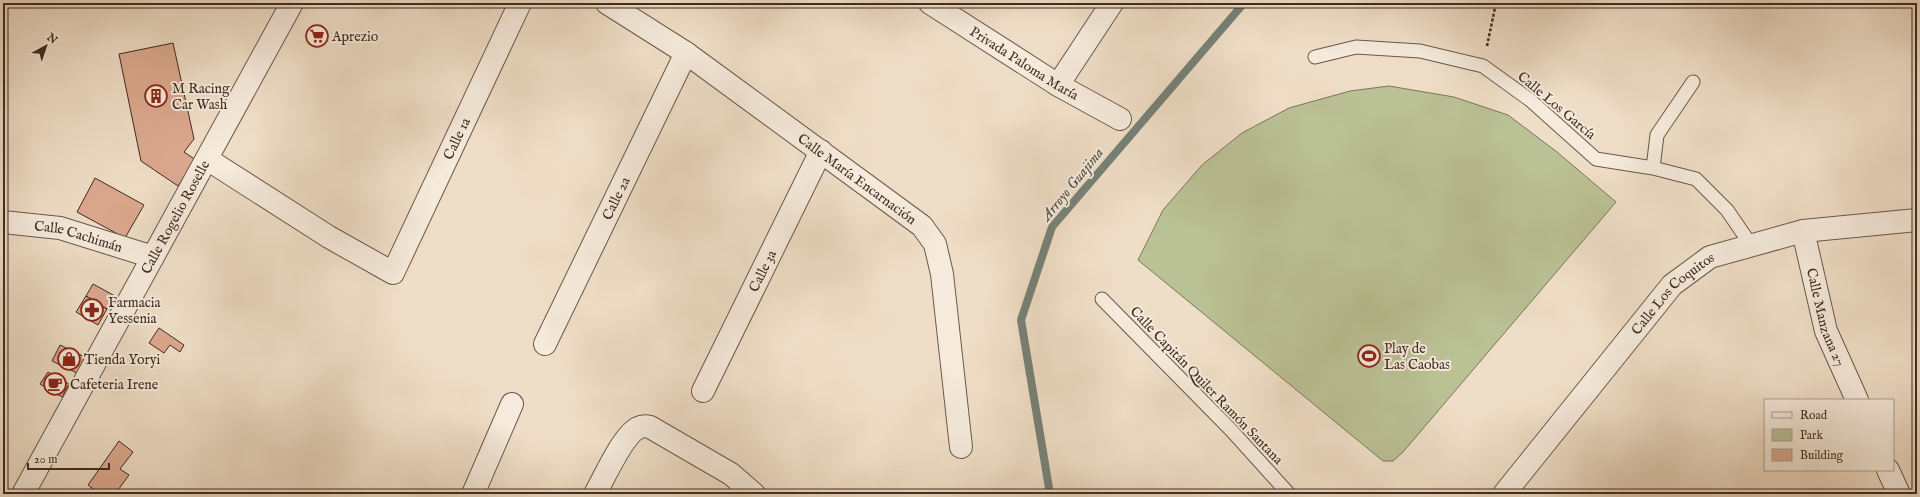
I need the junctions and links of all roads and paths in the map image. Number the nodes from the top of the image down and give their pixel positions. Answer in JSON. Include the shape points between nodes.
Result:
{"nodes":[{"id":1,"x":292,"y":3,"type":"edge"},
{"id":2,"x":520,"y":3,"type":"edge"},
{"id":3,"x":607,"y":3,"type":"edge"},
{"id":4,"x":930,"y":3,"type":"edge"},
{"id":5,"x":1112,"y":3,"type":"edge"},
{"id":6,"x":1496,"y":3,"type":"edge"},
{"id":7,"x":686,"y":54,"type":"junction"},
{"id":8,"x":1314,"y":57,"type":"dead end"},
{"id":9,"x":1483,"y":66,"type":"junction"},
{"id":10,"x":1693,"y":82,"type":"dead end"},
{"id":11,"x":1058,"y":85,"type":"junction"},
{"id":12,"x":1120,"y":119,"type":"dead end"},
{"id":13,"x":821,"y":150,"type":"junction"},
{"id":14,"x":207,"y":159,"type":"junction"},
{"id":15,"x":1653,"y":168,"type":"junction"},
{"id":16,"x":1917,"y":220,"type":"edge"},
{"id":17,"x":3,"y":222,"type":"edge"},
{"id":18,"x":1803,"y":231,"type":"junction"},
{"id":19,"x":1750,"y":245,"type":"junction"},
{"id":20,"x":153,"y":258,"type":"junction"},
{"id":21,"x":1102,"y":299,"type":"dead end"},
{"id":22,"x":545,"y":344,"type":"dead end"},
{"id":23,"x":703,"y":392,"type":"dead end"},
{"id":24,"x":1857,"y":399,"type":"edge"},
{"id":25,"x":512,"y":404,"type":"dead end"},
{"id":26,"x":961,"y":447,"type":"dead end"},
{"id":27,"x":1888,"y":471,"type":"edge"},
{"id":28,"x":23,"y":494,"type":"edge"},
{"id":29,"x":473,"y":494,"type":"edge"},
{"id":30,"x":595,"y":494,"type":"edge"},
{"id":31,"x":754,"y":494,"type":"edge"},
{"id":32,"x":1289,"y":494,"type":"edge"},
{"id":33,"x":1504,"y":494,"type":"edge"},
{"id":34,"x":1899,"y":494,"type":"edge"}],
"edges":[{"from":1,"to":14,"type":"street","name":"Calle Rogelio Roselle"},
{"from":2,"to":14,"type":"street","name":"Calle 1a","via":[[393,273],[329,237]]},
{"from":3,"to":7,"type":"street","name":"Calle María Encarnación"},
{"from":4,"to":11,"type":"street","name":"Privada Paloma María"},
{"from":5,"to":11,"type":"street"},
{"from":6,"to":9,"type":"path"},
{"from":7,"to":13,"type":"street","name":"Calle María Encarnación"},
{"from":7,"to":22,"type":"street","name":"Calle 2a"},
{"from":8,"to":9,"type":"lane","name":"Calle Los García","via":[[1356,47],[1420,51]]},
{"from":9,"to":15,"type":"lane","name":"Calle Los García","via":[[1530,100],[1596,159]]},
{"from":10,"to":15,"type":"lane","via":[[1657,134]]},
{"from":11,"to":12,"type":"street","name":"Privada Paloma María"},
{"from":13,"to":23,"type":"street","name":"Calle 3a"},
{"from":13,"to":26,"type":"street","name":"Calle María Encarnación","via":[[922,226],[935,244],[947,316]]},
{"from":14,"to":20,"type":"street","name":"Calle Rogelio Roselle"},
{"from":15,"to":19,"type":"lane","name":"Calle Los García","via":[[1696,179],[1727,210]]},
{"from":16,"to":18,"type":"street","name":"Calle Los Coquitos"},
{"from":17,"to":20,"type":"street","name":"Calle Cachimán","via":[[60,228]]},
{"from":18,"to":19,"type":"street","name":"Calle Los Coquitos"},
{"from":18,"to":24,"type":"street","name":"Calle Manzana 27","via":[[1826,331]]},
{"from":19,"to":33,"type":"street","name":"Calle Los Coquitos","via":[[1710,257],[1672,285]]},
{"from":20,"to":28,"type":"street","name":"Calle Rogelio Roselle"},
{"from":21,"to":32,"type":"lane","name":"Calle Capitán Quiler Ramón Santana","via":[[1231,430]]},
{"from":25,"to":29,"type":"street"},
{"from":27,"to":34,"type":"street"},
{"from":30,"to":31,"type":"street","via":[[627,438],[644,426],[650,427],[731,474]]}]}
